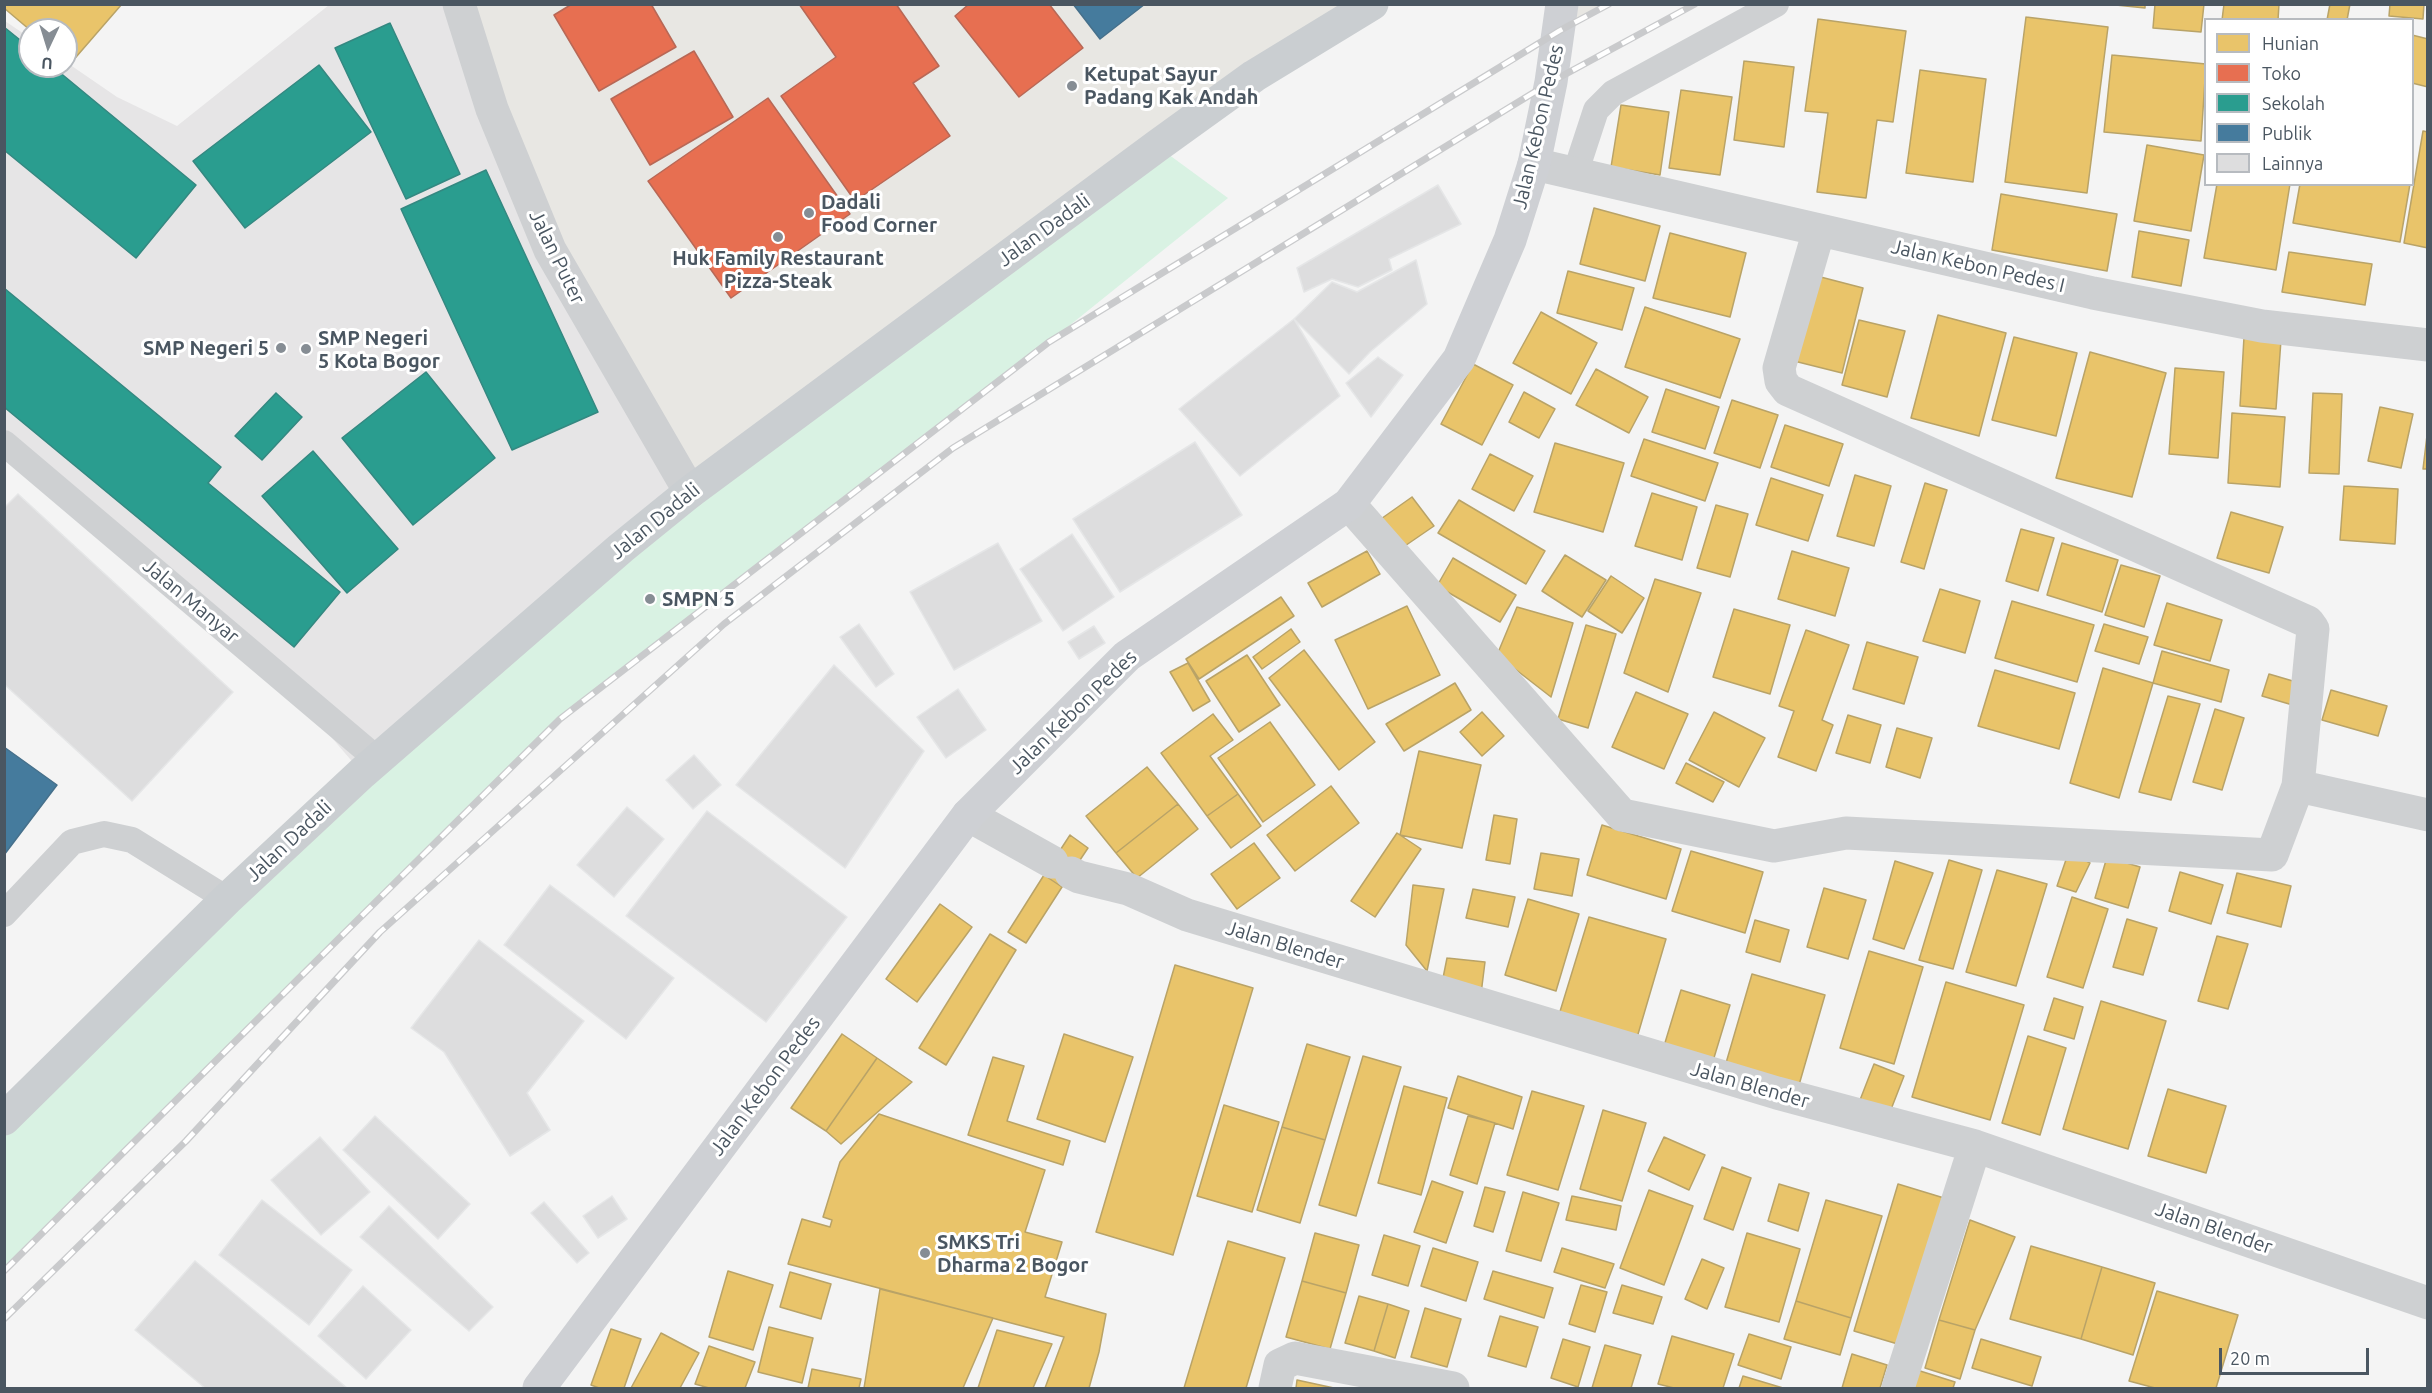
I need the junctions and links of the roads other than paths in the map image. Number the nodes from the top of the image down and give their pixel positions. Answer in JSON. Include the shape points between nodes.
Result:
{"nodes":[{"id":1,"x":459,"y":4,"type":"edge"},
{"id":2,"x":1372,"y":4,"type":"edge"},
{"id":3,"x":1562,"y":4,"type":"edge"},
{"id":4,"x":1776,"y":4,"type":"edge"},
{"id":5,"x":1534,"y":164,"type":"junction"},
{"id":6,"x":1575,"y":174,"type":"junction"},
{"id":7,"x":1820,"y":230,"type":"junction"},
{"id":8,"x":2427,"y":345,"type":"edge"},
{"id":9,"x":4,"y":443,"type":"edge"},
{"id":10,"x":690,"y":492,"type":"junction"},
{"id":11,"x":1349,"y":504,"type":"junction"},
{"id":12,"x":377,"y":759,"type":"junction"},
{"id":13,"x":2298,"y":786,"type":"junction"},
{"id":14,"x":968,"y":815,"type":"junction"},
{"id":15,"x":2427,"y":815,"type":"edge"},
{"id":16,"x":227,"y":899,"type":"junction"},
{"id":17,"x":4,"y":914,"type":"edge"},
{"id":18,"x":4,"y":1119,"type":"edge"},
{"id":19,"x":1975,"y":1146,"type":"junction"},
{"id":20,"x":2427,"y":1303,"type":"edge"},
{"id":21,"x":539,"y":1389,"type":"edge"},
{"id":22,"x":1275,"y":1389,"type":"edge"},
{"id":23,"x":1453,"y":1389,"type":"edge"},
{"id":24,"x":1898,"y":1389,"type":"edge"}],
"edges":[{"from":1,"to":10,"type":"street","name":"Jalan Puter","via":[[492,109],[550,250]]},
{"from":2,"to":10,"type":"main road","name":"Jalan Dadali","via":[[1235,90]]},
{"from":3,"to":5,"type":"main road","name":"Jalan Kebon Pedes"},
{"from":4,"to":6,"type":"lane","via":[[1613,93],[1596,110]]},
{"from":5,"to":6,"type":"street","name":"Jalan Kebon Pedes I"},
{"from":5,"to":11,"type":"main road","name":"Jalan Kebon Pedes","via":[[1510,240],[1459,359]]},
{"from":6,"to":7,"type":"street","name":"Jalan Kebon Pedes I"},
{"from":7,"to":8,"type":"street","name":"Jalan Kebon Pedes I","via":[[2093,293],[2262,326]]},
{"from":7,"to":13,"type":"street","via":[[1779,368],[1781,381],[1788,390],[2308,622],[2313,629]]},
{"from":9,"to":12,"type":"lane","name":"Jalan Manyar"},
{"from":10,"to":12,"type":"main road","name":"Jalan Dadali"},
{"from":11,"to":13,"type":"street","via":[[1622,815],[1774,846],[1846,832],[2272,855]]},
{"from":11,"to":14,"type":"main road","name":"Jalan Kebon Pedes","via":[[1127,656]]},
{"from":12,"to":16,"type":"main road","name":"Jalan Dadali"},
{"from":13,"to":15,"type":"street"},
{"from":14,"to":19,"type":"street","name":"Jalan Blender","via":[[1079,877],[1128,888],[1187,915],[1776,1093]]},
{"from":14,"to":21,"type":"main road","name":"Jalan Kebon Pedes"},
{"from":16,"to":17,"type":"lane","via":[[132,840],[104,834],[72,842]]},
{"from":16,"to":18,"type":"main road","name":"Jalan Dadali"},
{"from":19,"to":20,"type":"street","name":"Jalan Blender"},
{"from":19,"to":24,"type":"street"},
{"from":22,"to":23,"type":"street","via":[[1280,1365],[1295,1358]]}]}
